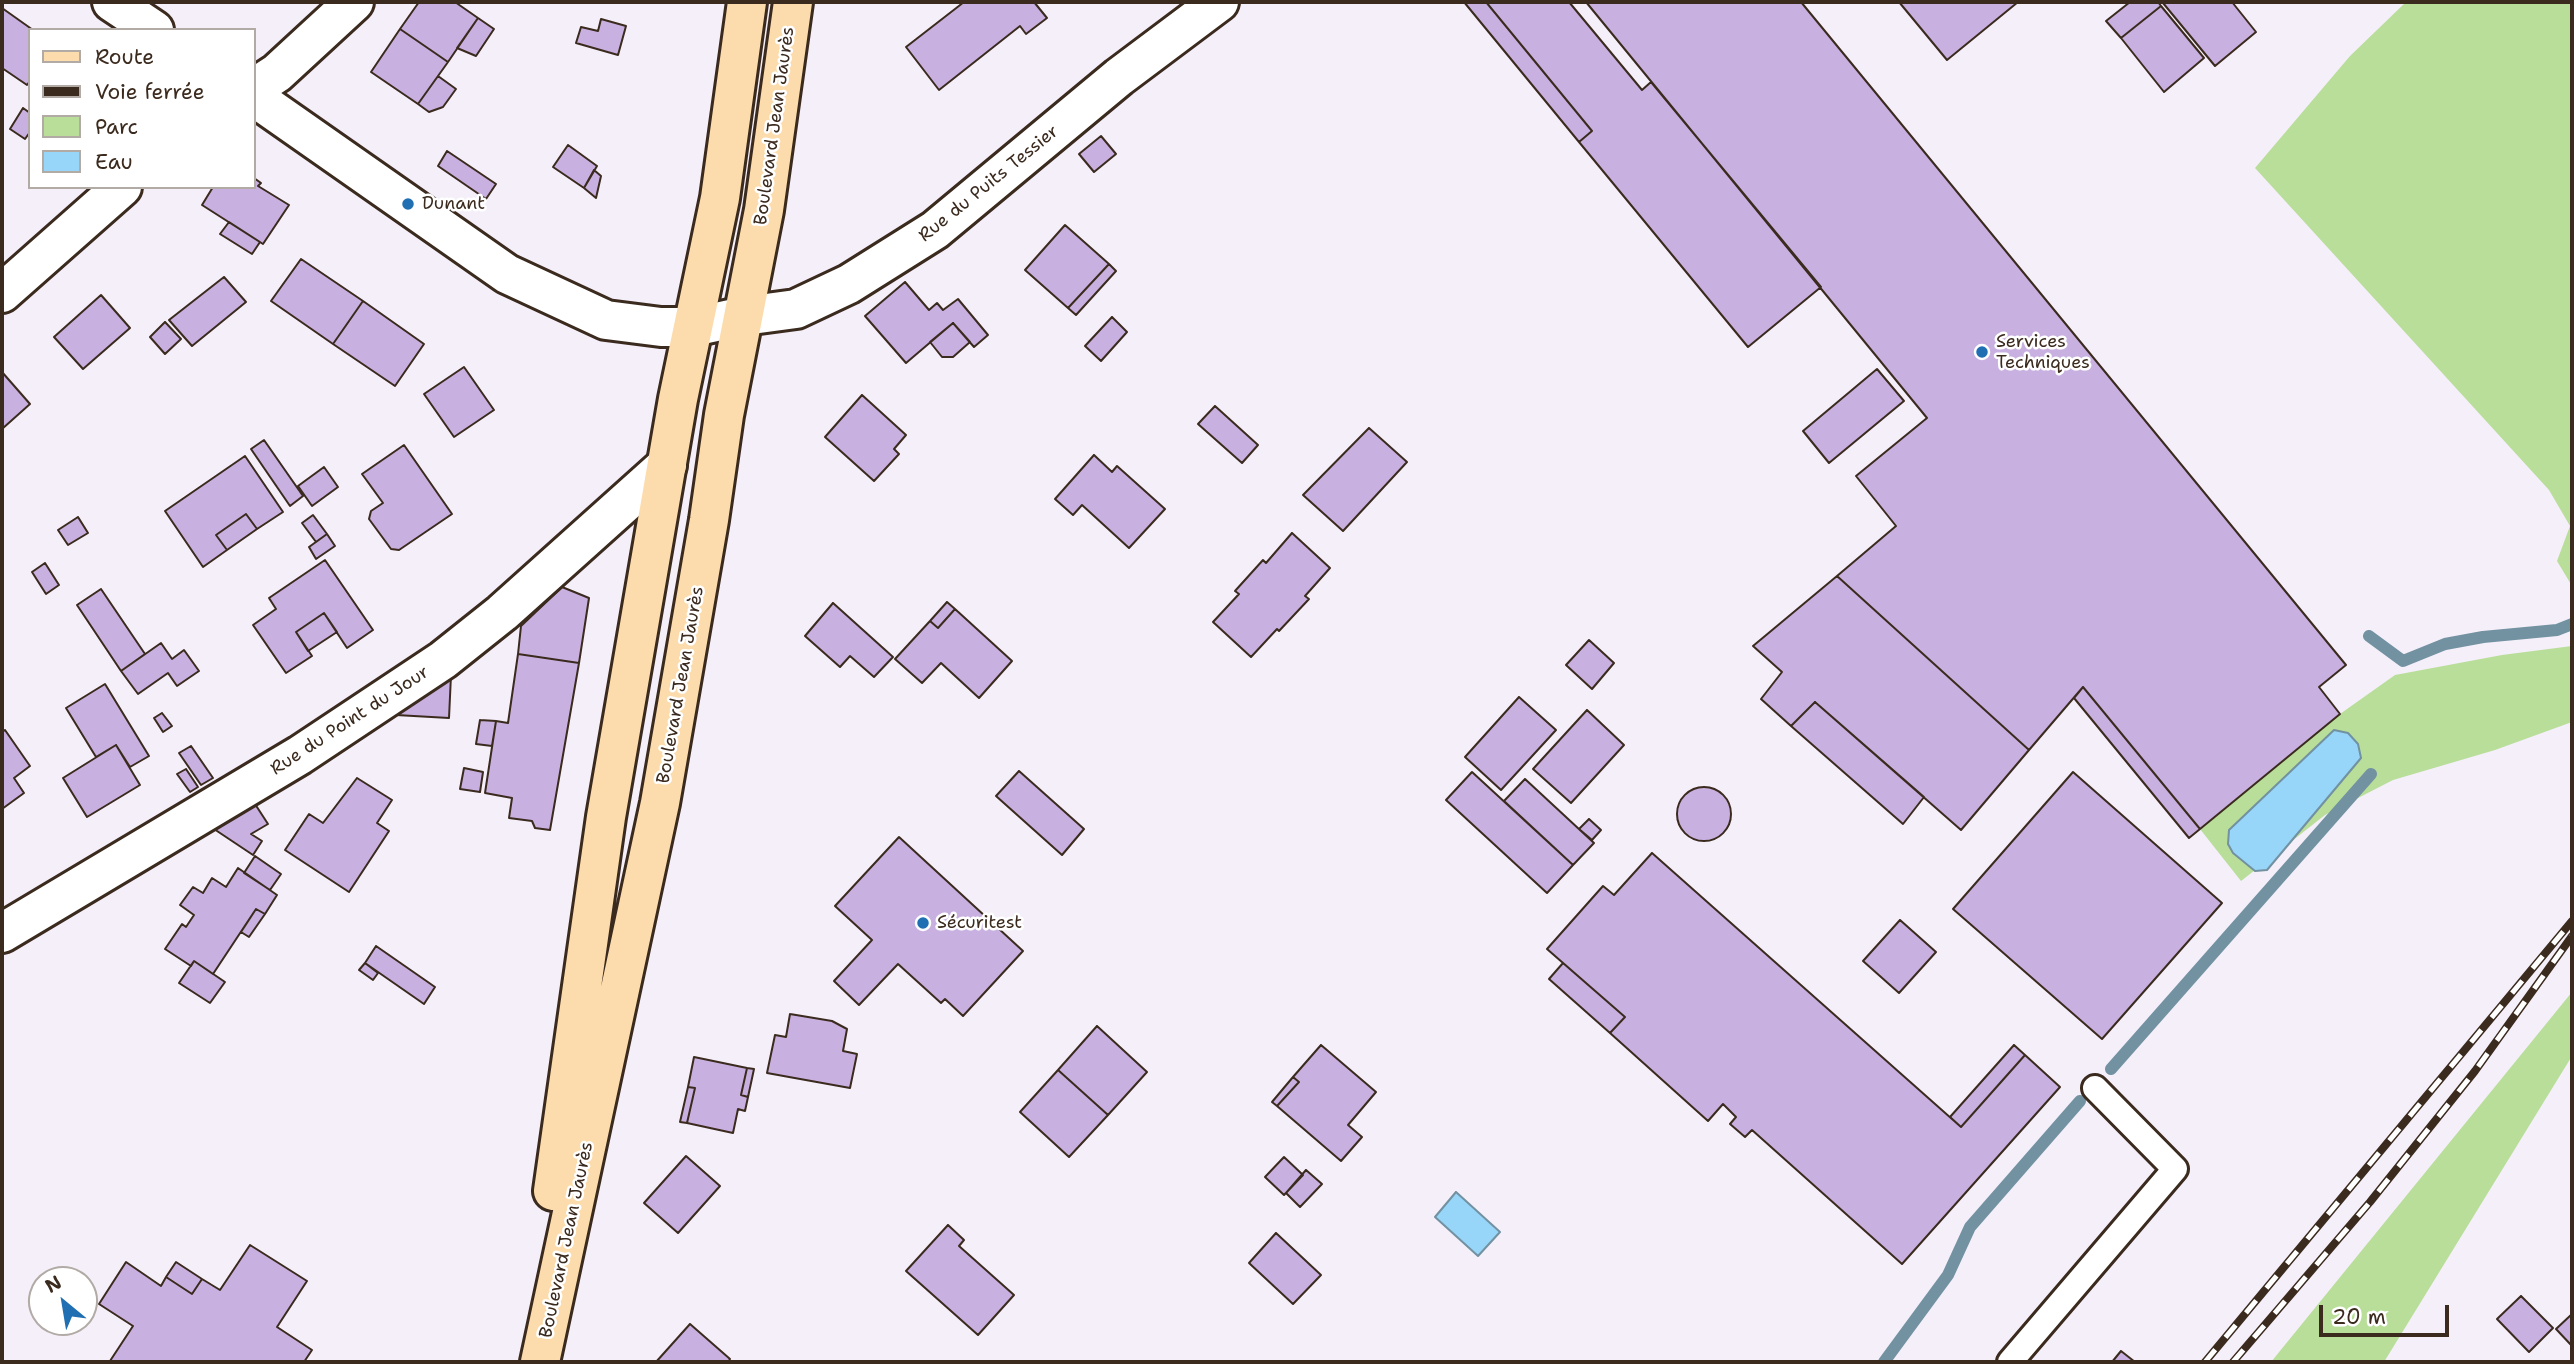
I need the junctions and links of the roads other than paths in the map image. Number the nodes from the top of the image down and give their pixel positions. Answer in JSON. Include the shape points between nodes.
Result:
{"nodes":[{"id":1,"x":112,"y":2,"type":"edge"},
{"id":2,"x":354,"y":2,"type":"edge"},
{"id":3,"x":747,"y":2,"type":"edge"},
{"id":4,"x":793,"y":2,"type":"edge"},
{"id":5,"x":1219,"y":2,"type":"edge"},
{"id":6,"x":150,"y":28,"type":"edge"},
{"id":7,"x":256,"y":87,"type":"edge"},
{"id":8,"x":256,"y":98,"type":"edge"},
{"id":9,"x":120,"y":189,"type":"edge"},
{"id":10,"x":2,"y":293,"type":"edge"},
{"id":11,"x":744,"y":316,"type":"junction"},
{"id":12,"x":693,"y":327,"type":"junction"},
{"id":13,"x":667,"y":464,"type":"junction"},
{"id":14,"x":2,"y":933,"type":"edge"},
{"id":15,"x":2095,"y":1088,"type":"dead end"},
{"id":16,"x":529,"y":1362,"type":"edge"},
{"id":17,"x":540,"y":1362,"type":"edge"},
{"id":18,"x":2010,"y":1362,"type":"edge"}],
"edges":[{"from":1,"to":6,"type":"street"},
{"from":2,"to":7,"type":"street"},
{"from":3,"to":12,"type":"main road","name":"Boulevard Jean Jaurès","via":[[720,198]]},
{"from":4,"to":11,"type":"main road","name":"Boulevard Jean Jaurès"},
{"from":5,"to":11,"type":"street","name":"Rue du Puits Tessier","via":[[1119,77],[935,230],[849,284],[796,309]]},
{"from":8,"to":12,"type":"street","name":"Rue du Puits Tessier","via":[[507,274],[606,320]]},
{"from":9,"to":10,"type":"street"},
{"from":11,"to":12,"type":"street","name":"Rue du Puits Tessier"},
{"from":11,"to":17,"type":"main road","name":"Boulevard Jean Jaurès","via":[[660,803]]},
{"from":12,"to":13,"type":"main road","name":"Boulevard Jean Jaurès"},
{"from":13,"to":14,"type":"street","name":"Rue du Point du Jour","via":[[443,660],[300,755]]},
{"from":13,"to":16,"type":"main road","name":"Boulevard Jean Jaurès","via":[[606,817]]},
{"from":15,"to":18,"type":"lane","via":[[2175,1169]]}]}
